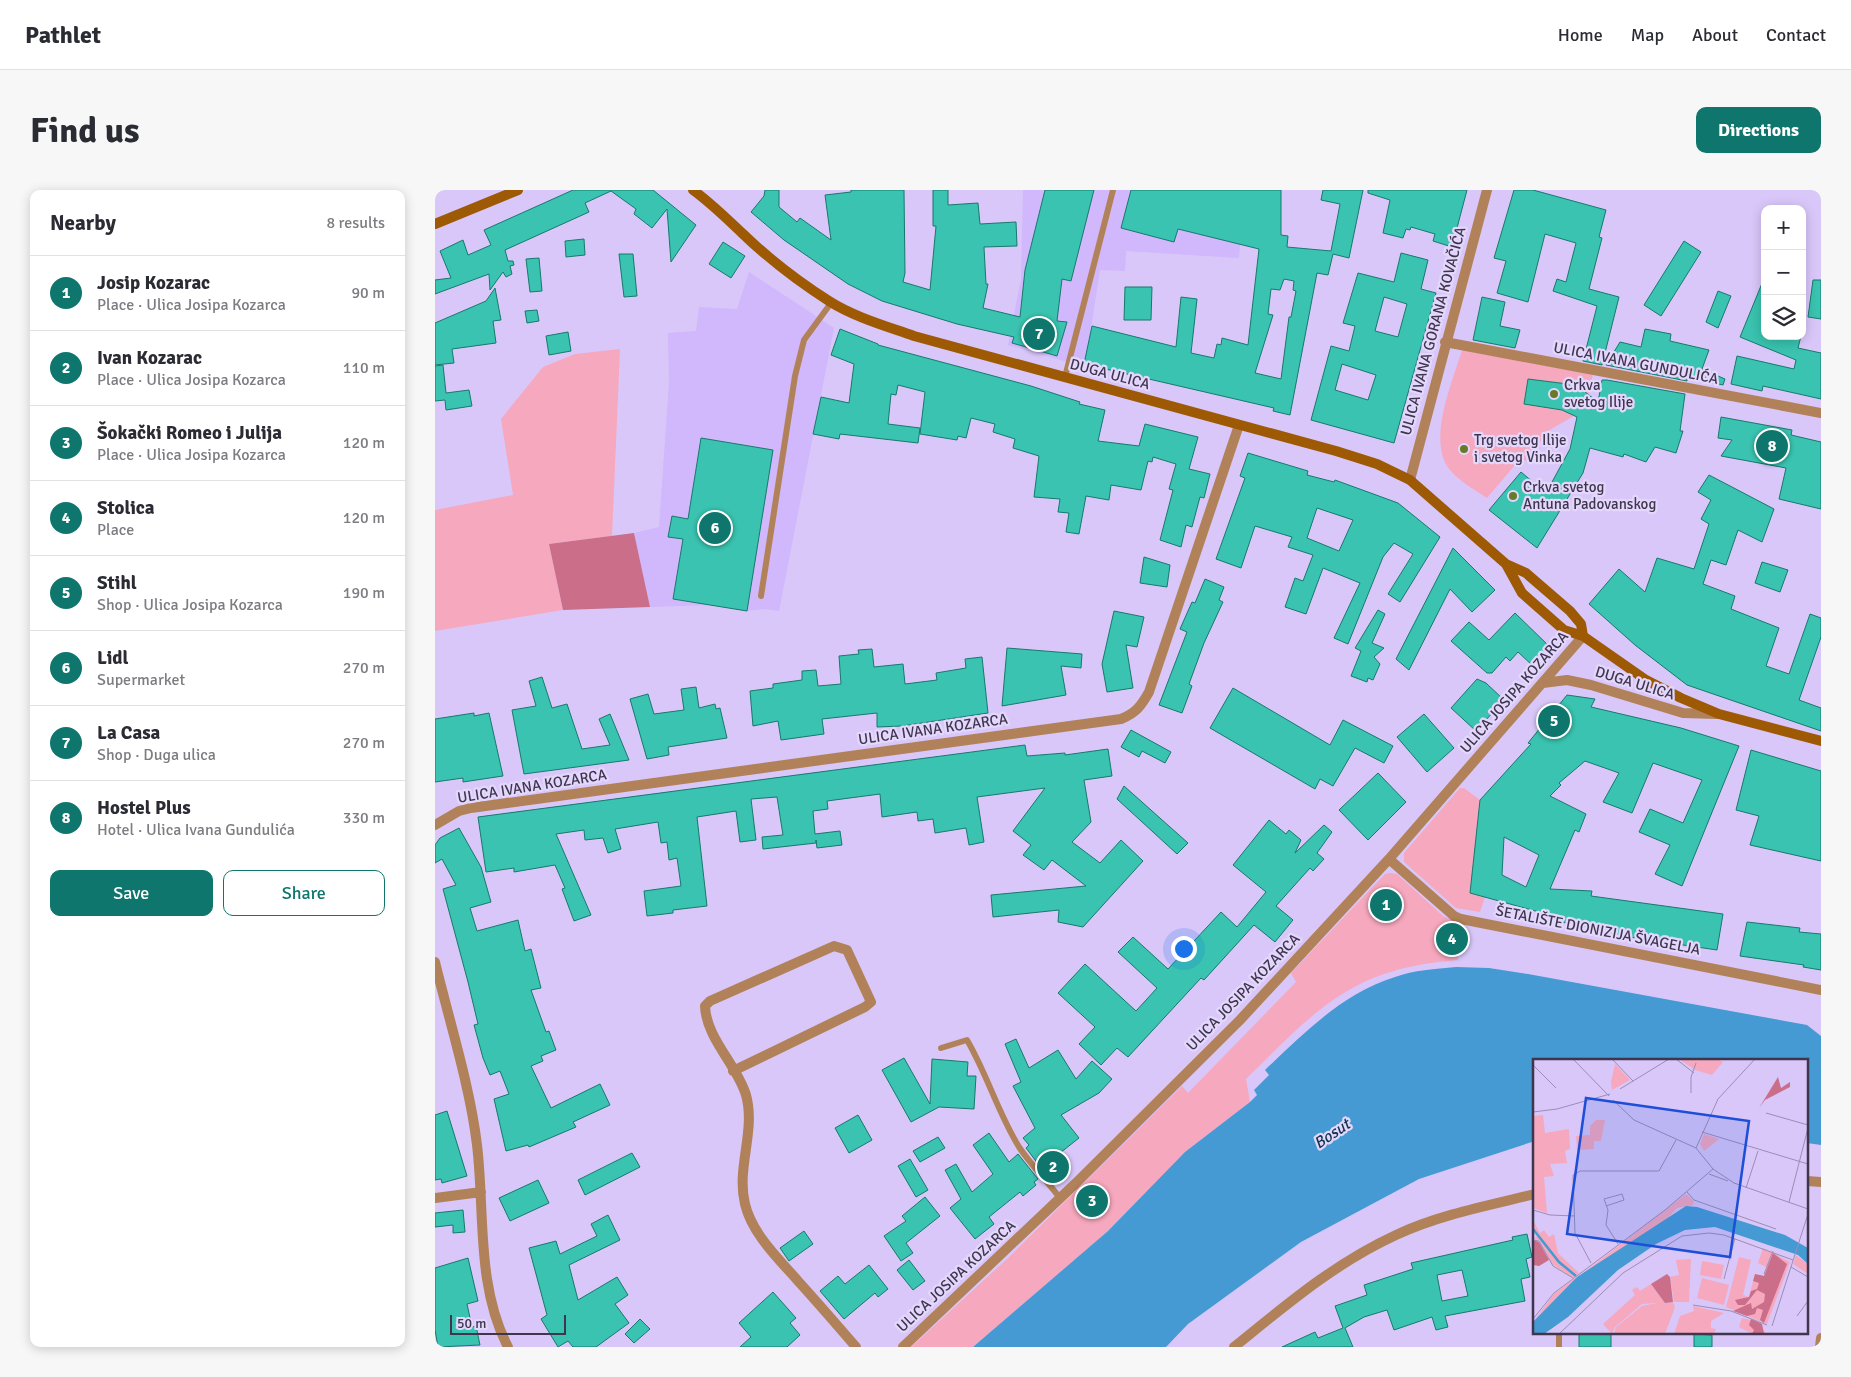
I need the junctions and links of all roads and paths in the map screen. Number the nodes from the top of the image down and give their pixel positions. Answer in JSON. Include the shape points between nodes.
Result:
{"nodes":[{"id":1,"x":518,"y":190,"type":"edge"},
{"id":2,"x":693,"y":190,"type":"edge"},
{"id":3,"x":705,"y":190,"type":"edge"},
{"id":4,"x":1113,"y":190,"type":"edge"},
{"id":5,"x":1487,"y":190,"type":"edge"},
{"id":6,"x":711,"y":203,"type":"junction"},
{"id":7,"x":435,"y":224,"type":"edge"},
{"id":8,"x":831,"y":303,"type":"junction"},
{"id":9,"x":1445,"y":342,"type":"junction"},
{"id":10,"x":1065,"y":377,"type":"junction"},
{"id":11,"x":1821,"y":414,"type":"edge"},
{"id":12,"x":1239,"y":425,"type":"junction"},
{"id":13,"x":1410,"y":480,"type":"junction"},
{"id":14,"x":1506,"y":564,"type":"junction"},
{"id":15,"x":761,"y":596,"type":"dead end"},
{"id":16,"x":1583,"y":636,"type":"junction"},
{"id":17,"x":1543,"y":683,"type":"junction"},
{"id":18,"x":1719,"y":714,"type":"junction"},
{"id":19,"x":1821,"y":741,"type":"edge"},
{"id":20,"x":435,"y":825,"type":"edge"},
{"id":21,"x":1389,"y":859,"type":"junction"},
{"id":22,"x":435,"y":962,"type":"edge"},
{"id":23,"x":1821,"y":990,"type":"edge"},
{"id":24,"x":941,"y":1048,"type":"dead end"},
{"id":25,"x":733,"y":1071,"type":"junction"},
{"id":26,"x":481,"y":1192,"type":"junction"},
{"id":27,"x":1533,"y":1194,"type":"edge"},
{"id":28,"x":435,"y":1198,"type":"edge"},
{"id":29,"x":1060,"y":1198,"type":"junction"},
{"id":30,"x":1559,"y":1334,"type":"edge"},
{"id":31,"x":1821,"y":1338,"type":"edge"},
{"id":32,"x":508,"y":1347,"type":"edge"},
{"id":33,"x":856,"y":1347,"type":"edge"},
{"id":34,"x":903,"y":1347,"type":"edge"},
{"id":35,"x":1234,"y":1347,"type":"edge"},
{"id":36,"x":1559,"y":1347,"type":"edge"},
{"id":37,"x":1820,"y":1347,"type":"edge"}],
"edges":[{"from":1,"to":7,"type":"main road"},
{"from":2,"to":6,"type":"main road","name":"DUGA ULICA"},
{"from":3,"to":6,"type":"main road","name":"DUGA ULICA"},
{"from":4,"to":10,"type":"lane"},
{"from":5,"to":9,"type":"street","name":"ULICA IVANA GORANA KOVAČIĆA"},
{"from":6,"to":8,"type":"main road","name":"DUGA ULICA","via":[[756,246]]},
{"from":8,"to":10,"type":"main road","name":"DUGA ULICA","via":[[914,336]]},
{"from":8,"to":15,"type":"lane","via":[[804,340],[795,376]]},
{"from":9,"to":11,"type":"street","name":"ULICA IVANA GUNDULIĆA"},
{"from":9,"to":13,"type":"street","name":"ULICA IVANA GORANA KOVAČIĆA"},
{"from":10,"to":12,"type":"main road","name":"DUGA ULICA"},
{"from":12,"to":13,"type":"main road","name":"DUGA ULICA","via":[[1377,464]]},
{"from":12,"to":20,"type":"street","name":"ULICA IVANA KOZARCA","via":[[1149,692],[1134,714],[1121,719],[471,808]]},
{"from":13,"to":14,"type":"main road","name":"DUGA ULICA"},
{"from":14,"to":16,"type":"main road","name":"DUGA ULICA","via":[[1522,593],[1564,630]]},
{"from":14,"to":16,"type":"main road","name":"DUGA ULICA","via":[[1526,573],[1570,611],[1581,624]]},
{"from":16,"to":17,"type":"street","name":"ULICA JOSIPA KOZARCA"},
{"from":16,"to":18,"type":"main road","name":"DUGA ULICA","via":[[1646,680]]},
{"from":17,"to":18,"type":"street","name":"DUGA ULICA","via":[[1567,680],[1683,713]]},
{"from":17,"to":21,"type":"street","name":"ULICA JOSIPA KOZARCA"},
{"from":18,"to":19,"type":"main road","name":"DUGA ULICA"},
{"from":21,"to":23,"type":"street","name":"ŠETALIŠTE DIONIZIJA ŠVAGELJA","via":[[1461,919]]},
{"from":21,"to":29,"type":"street","name":"ULICA JOSIPA KOZARCA","via":[[1234,1026]]},
{"from":22,"to":26,"type":"street","via":[[477,1143]]},
{"from":24,"to":29,"type":"lane","via":[[967,1040],[1020,1148]]},
{"from":25,"to":25,"type":"street","via":[[705,1016],[705,1006],[834,946],[847,950],[871,1002]]},
{"from":25,"to":33,"type":"street","via":[[748,1104],[743,1174],[745,1204],[752,1224]]},
{"from":26,"to":28,"type":"street"},
{"from":26,"to":32,"type":"street","via":[[490,1293],[501,1334]]},
{"from":27,"to":35,"type":"street","via":[[1470,1210],[1398,1234],[1351,1258],[1307,1288]]},
{"from":29,"to":34,"type":"street","name":"ULICA JOSIPA KOZARCA"},
{"from":30,"to":36,"type":"lane"},
{"from":31,"to":37,"type":"street"}]}
